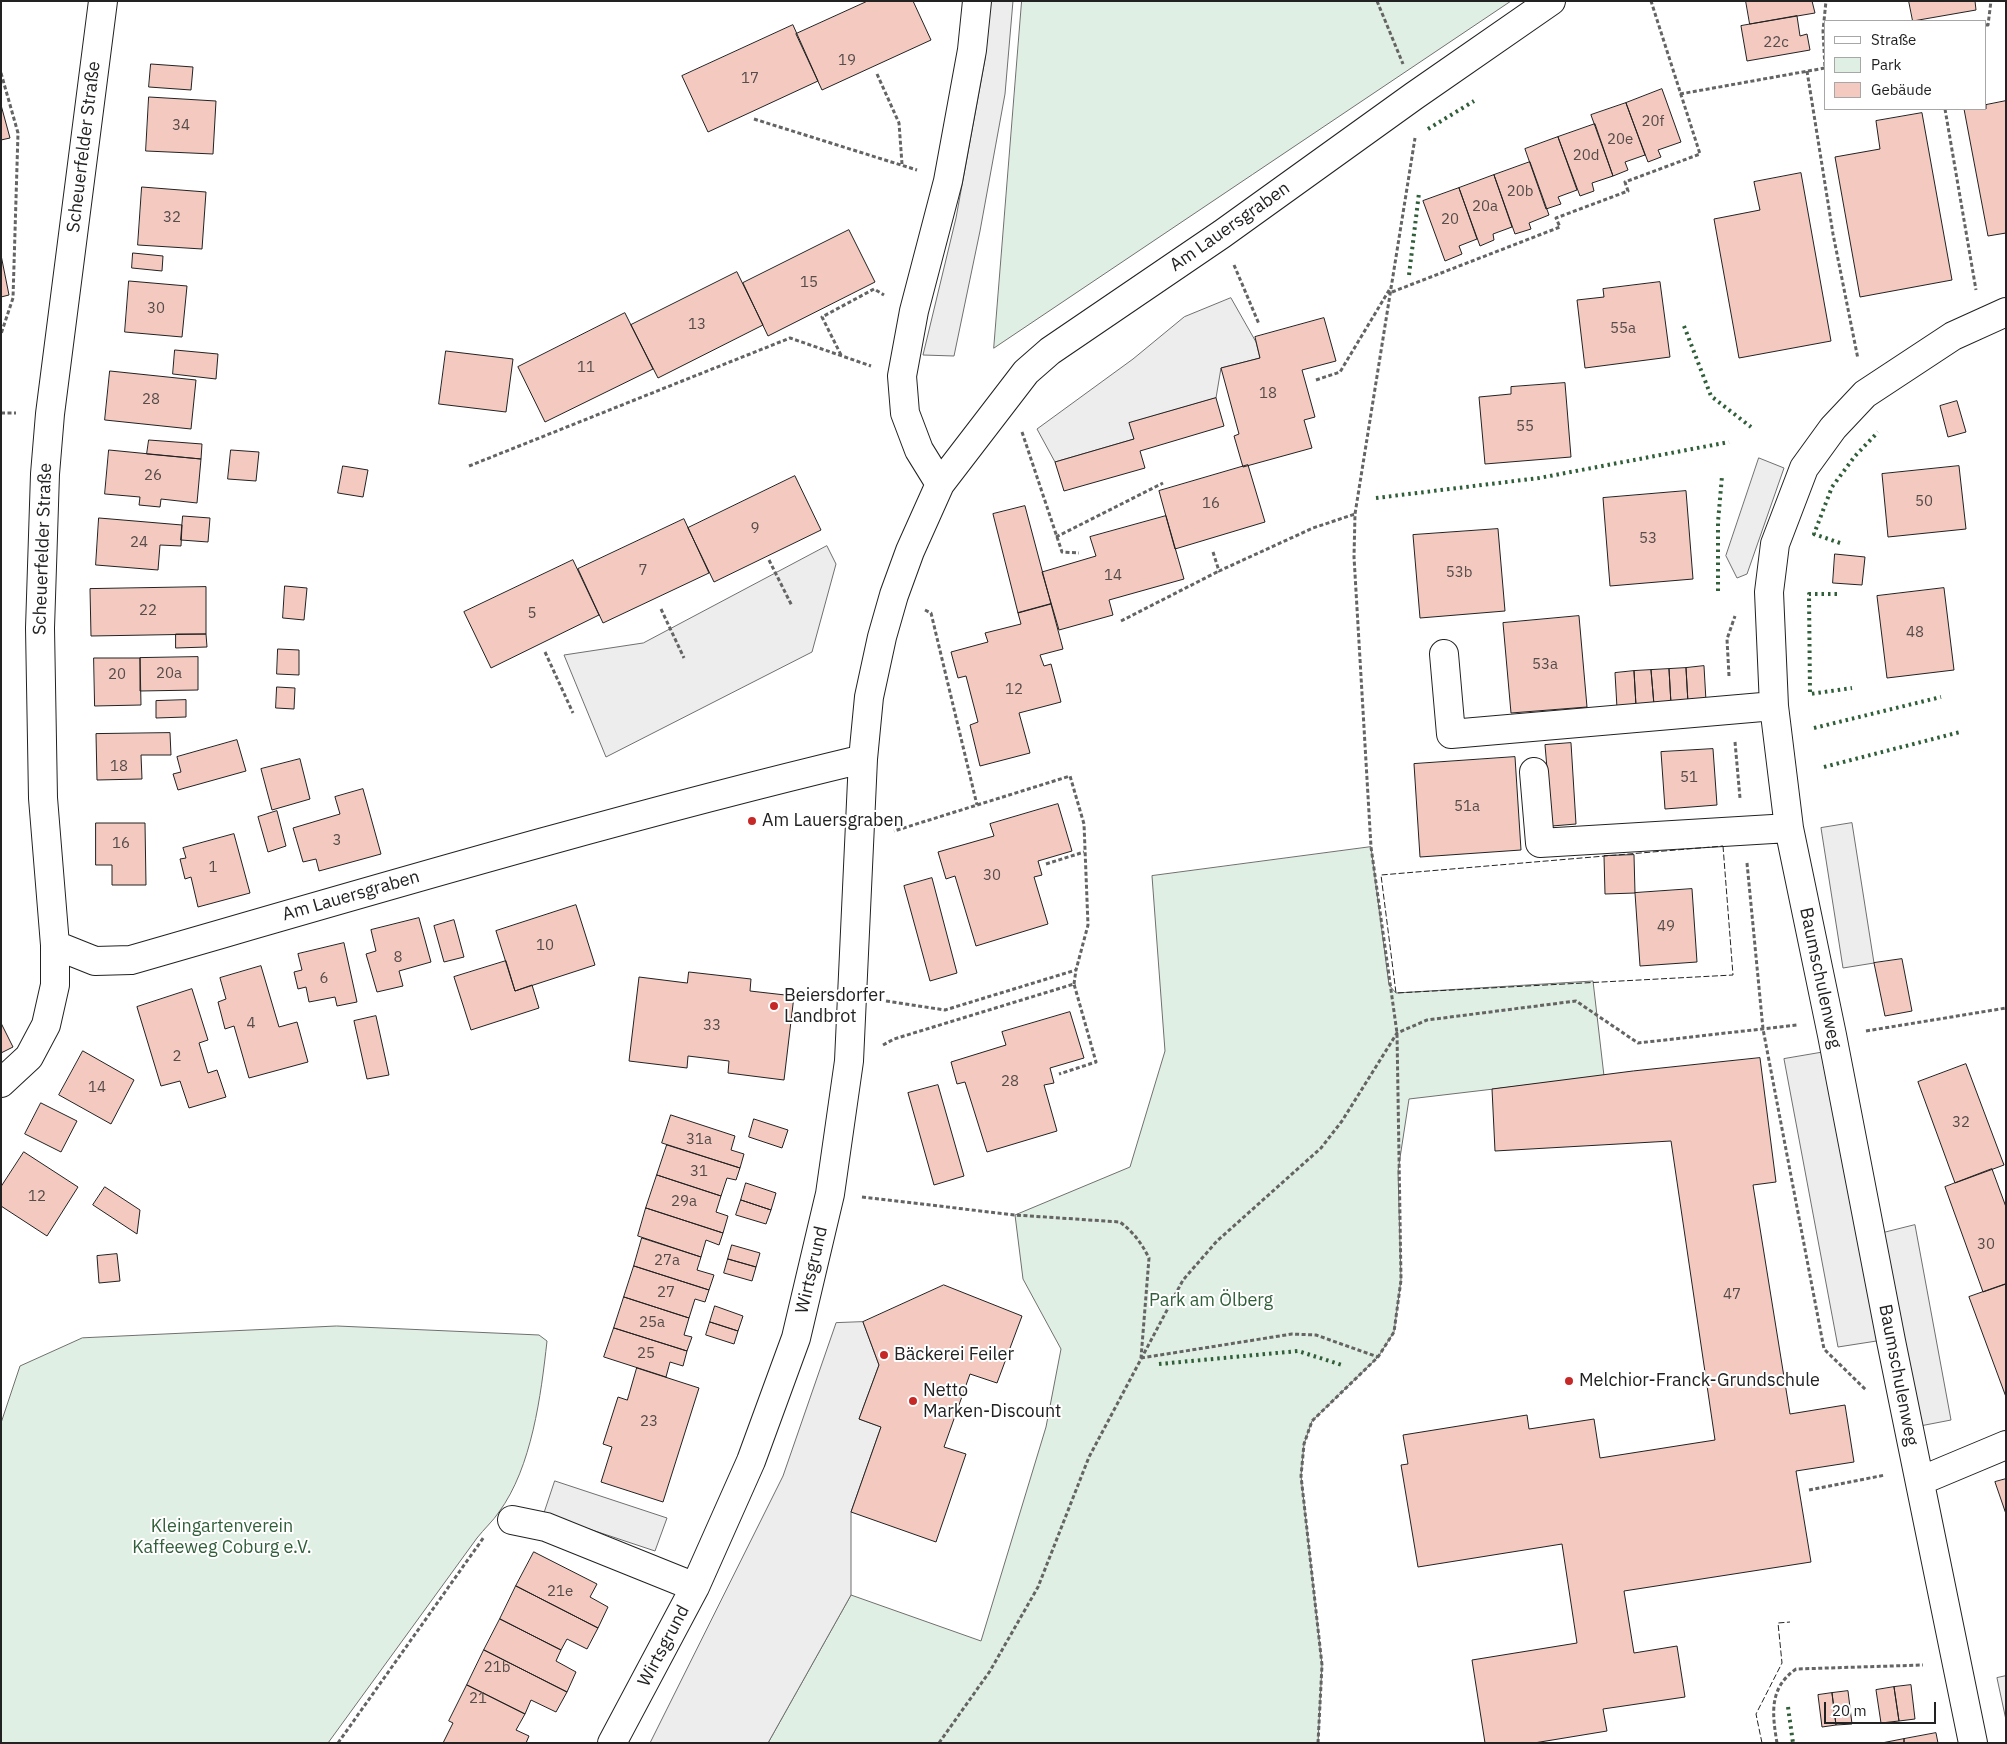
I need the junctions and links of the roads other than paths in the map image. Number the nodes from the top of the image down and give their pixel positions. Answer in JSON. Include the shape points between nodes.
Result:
{"nodes":[{"id":1,"x":103,"y":1,"type":"edge"},
{"id":2,"x":977,"y":1,"type":"edge"},
{"id":3,"x":1551,"y":1,"type":"edge"},
{"id":4,"x":1994,"y":317,"type":"edge"},
{"id":5,"x":940,"y":484,"type":"junction"},
{"id":6,"x":1444,"y":654,"type":"dead end"},
{"id":7,"x":1774,"y":706,"type":"junction"},
{"id":8,"x":863,"y":759,"type":"junction"},
{"id":9,"x":1534,"y":772,"type":"dead end"},
{"id":10,"x":1789,"y":828,"type":"junction"},
{"id":11,"x":55,"y":945,"type":"junction"},
{"id":12,"x":1,"y":1083,"type":"edge"},
{"id":13,"x":2006,"y":1445,"type":"edge"},
{"id":14,"x":1919,"y":1475,"type":"junction"},
{"id":15,"x":512,"y":1520,"type":"road end"},
{"id":16,"x":695,"y":1587,"type":"junction"},
{"id":17,"x":612,"y":1743,"type":"edge"},
{"id":18,"x":1973,"y":1743,"type":"edge"}],
"edges":[{"from":1,"to":11,"type":"street","name":"Scheuerfelder Straße","via":[[45,474],[40,628],[43,798]]},
{"from":2,"to":5,"type":"street","via":[[972,50],[948,181],[914,311],[902,376],[905,412],[919,450]]},
{"from":3,"to":5,"type":"street","name":"Am Lauersgraben","via":[[1410,84],[1222,234],[1050,351],[1026,372]]},
{"from":4,"to":7,"type":"street","name":"Baumschulenweg","via":[[1952,336],[1865,394],[1833,428],[1804,468],[1775,544],[1769,592]]},
{"from":5,"to":8,"type":"street","name":"Am Lauersgraben","via":[[891,603],[869,697]]},
{"from":6,"to":7,"type":"street","via":[[1451,734]]},
{"from":7,"to":10,"type":"street","name":"Baumschulenweg"},
{"from":8,"to":11,"type":"street","name":"Am Lauersgraben","via":[[557,838],[132,960],[95,961]]},
{"from":8,"to":16,"type":"street","name":"Wirtsgrund","via":[[849,1061],[830,1194],[796,1338],[750,1461]]},
{"from":9,"to":10,"type":"street","via":[[1540,843]]},
{"from":10,"to":14,"type":"street","name":"Baumschulenweg"},
{"from":11,"to":12,"type":"street","name":"Scheuerfelder Straße","via":[[55,985],[46,1025],[29,1057]]},
{"from":13,"to":14,"type":"street"},
{"from":14,"to":18,"type":"street","name":"Baumschulenweg"},
{"from":15,"to":16,"type":"street","via":[[546,1527]]},
{"from":16,"to":17,"type":"street","name":"Wirtsgrund"}]}
